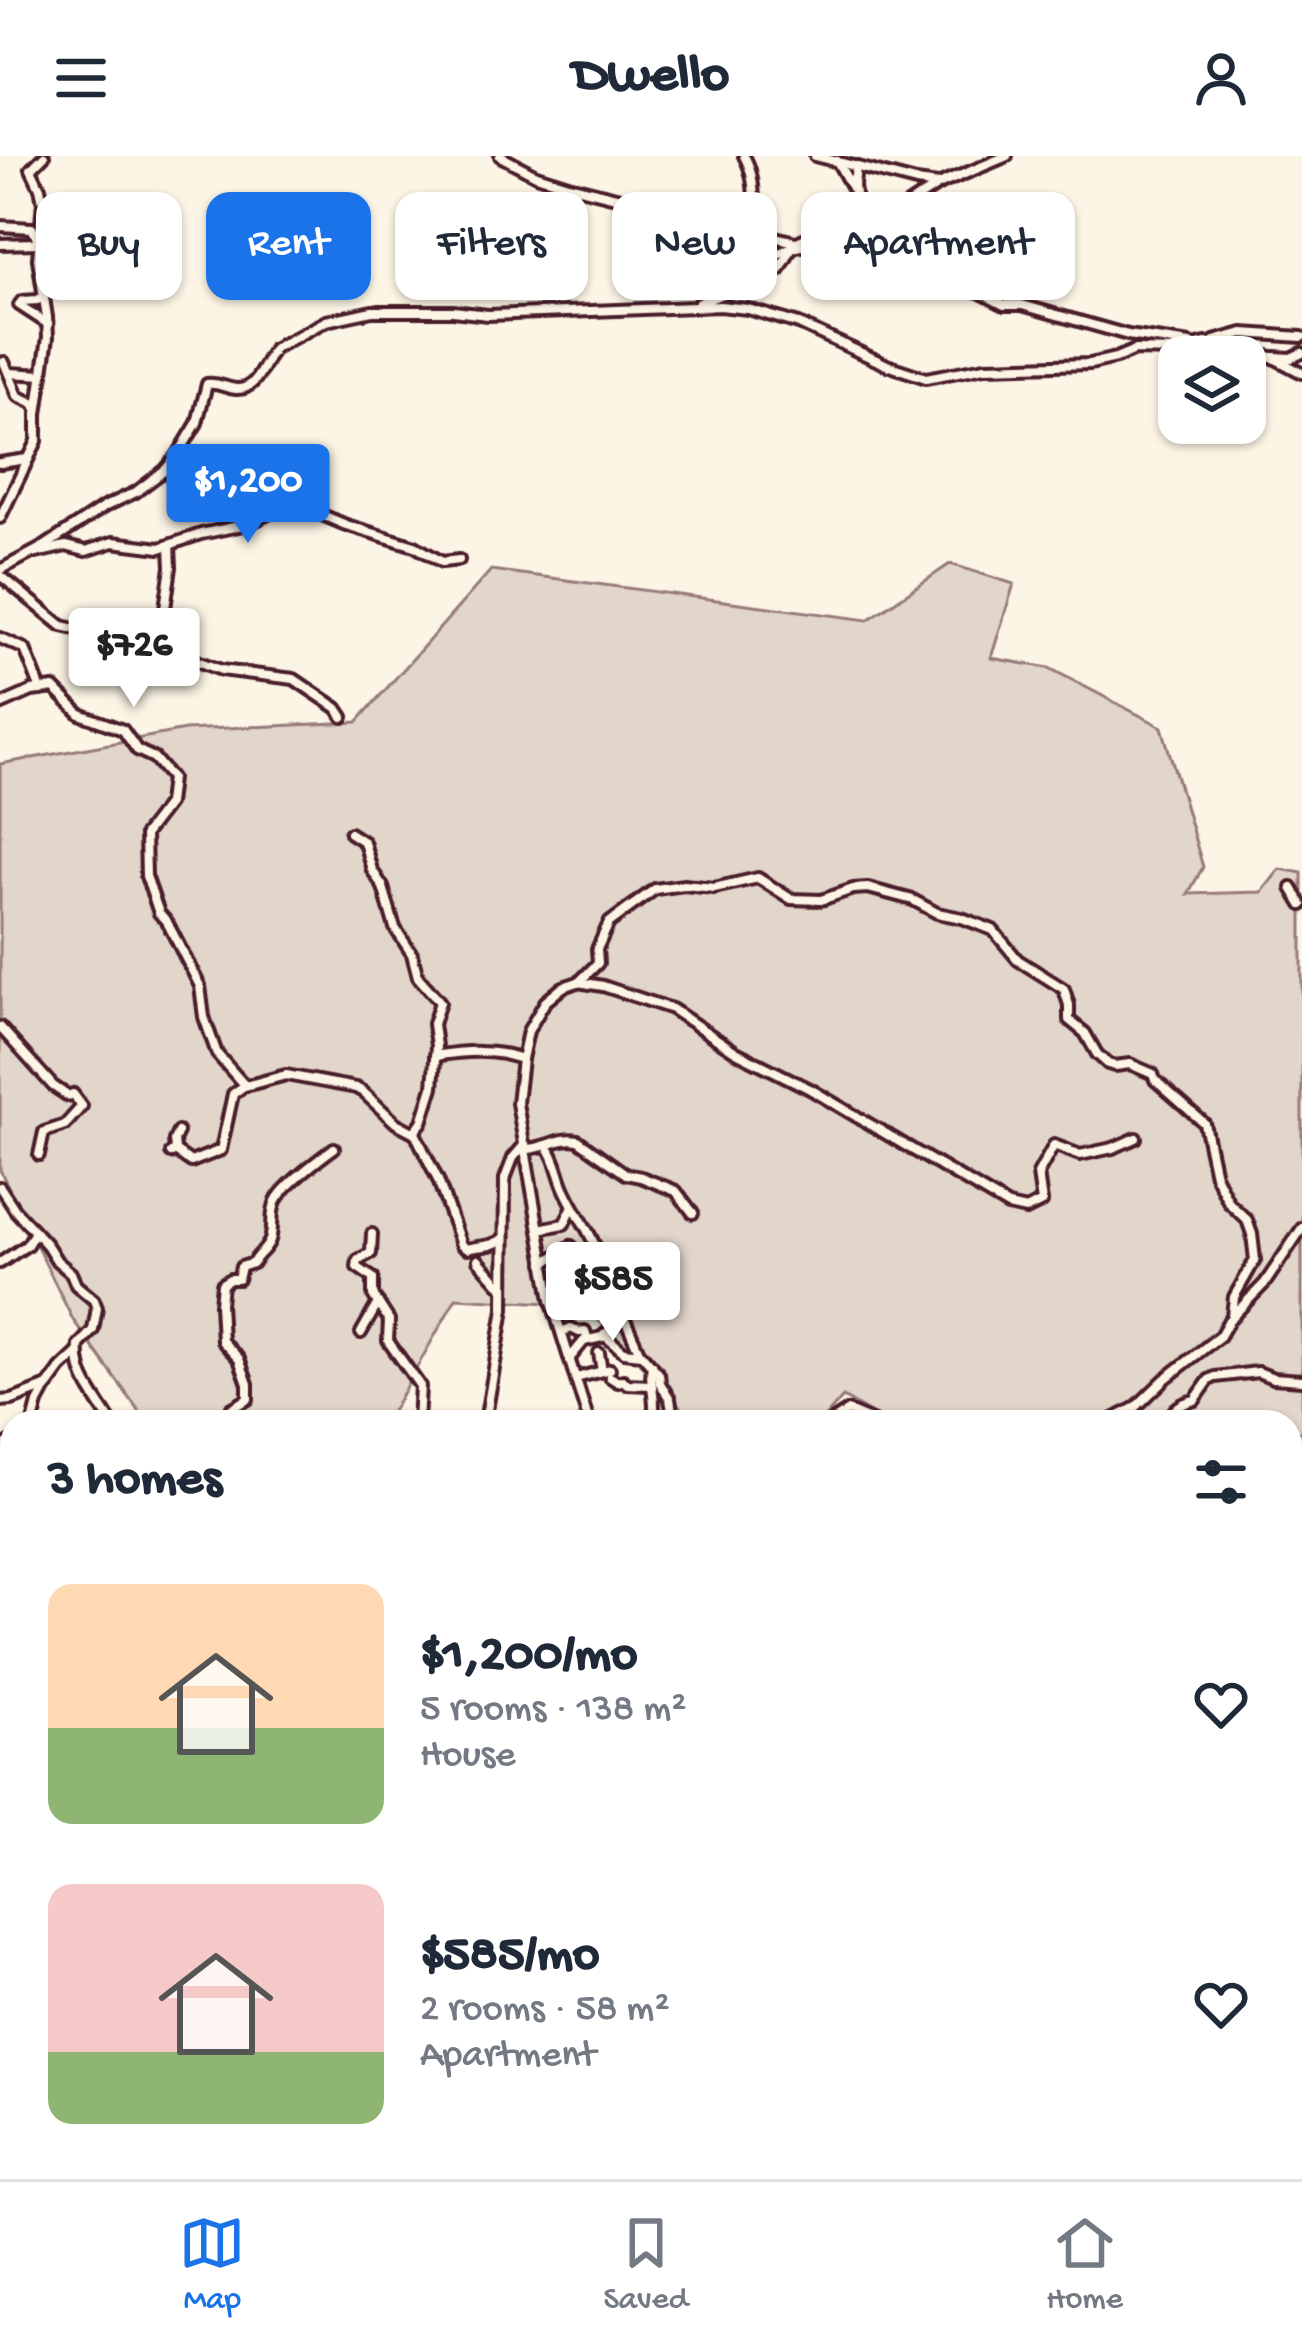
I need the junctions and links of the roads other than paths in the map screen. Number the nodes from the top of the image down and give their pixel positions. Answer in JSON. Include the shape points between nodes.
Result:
{"nodes":[{"id":1,"x":44,"y":156,"type":"edge"},
{"id":2,"x":500,"y":156,"type":"edge"},
{"id":3,"x":744,"y":156,"type":"edge"},
{"id":4,"x":815,"y":156,"type":"edge"},
{"id":5,"x":1007,"y":156,"type":"edge"},
{"id":6,"x":837,"y":161,"type":"junction"},
{"id":7,"x":856,"y":166,"type":"junction"},
{"id":8,"x":938,"y":185,"type":"junction"},
{"id":9,"x":39,"y":192,"type":"edge"},
{"id":10,"x":752,"y":192,"type":"edge"},
{"id":11,"x":852,"y":192,"type":"edge"},
{"id":12,"x":854,"y":192,"type":"edge"},
{"id":13,"x":928,"y":192,"type":"edge"},
{"id":14,"x":612,"y":196,"type":"edge"},
{"id":15,"x":0,"y":226,"type":"edge"},
{"id":16,"x":36,"y":237,"type":"edge"},
{"id":17,"x":777,"y":240,"type":"edge"},
{"id":18,"x":36,"y":241,"type":"edge"},
{"id":19,"x":801,"y":241,"type":"edge"},
{"id":20,"x":0,"y":244,"type":"edge"},
{"id":21,"x":795,"y":245,"type":"junction"},
{"id":22,"x":801,"y":245,"type":"edge"},
{"id":23,"x":777,"y":254,"type":"edge"},
{"id":24,"x":777,"y":271,"type":"edge"},
{"id":25,"x":38,"y":300,"type":"edge"},
{"id":26,"x":44,"y":300,"type":"edge"},
{"id":27,"x":704,"y":300,"type":"edge"},
{"id":28,"x":995,"y":300,"type":"edge"},
{"id":29,"x":686,"y":307,"type":"junction"},
{"id":30,"x":48,"y":324,"type":"junction"},
{"id":31,"x":1235,"y":336,"type":"edge"},
{"id":32,"x":1302,"y":337,"type":"edge"},
{"id":33,"x":1158,"y":339,"type":"edge"},
{"id":34,"x":1158,"y":351,"type":"edge"},
{"id":35,"x":1302,"y":353,"type":"edge"},
{"id":36,"x":1266,"y":356,"type":"edge"},
{"id":37,"x":1272,"y":357,"type":"junction"},
{"id":38,"x":4,"y":362,"type":"dead end"},
{"id":39,"x":10,"y":373,"type":"junction"},
{"id":40,"x":1302,"y":373,"type":"edge"},
{"id":41,"x":43,"y":375,"type":"junction"},
{"id":42,"x":38,"y":410,"type":"junction"},
{"id":43,"x":28,"y":459,"type":"junction"},
{"id":44,"x":0,"y":463,"type":"edge"},
{"id":45,"x":4,"y":504,"type":"edge"},
{"id":46,"x":0,"y":518,"type":"edge"},
{"id":47,"x":170,"y":546,"type":"junction"},
{"id":48,"x":28,"y":554,"type":"junction"},
{"id":49,"x":459,"y":560,"type":"dead end"},
{"id":50,"x":0,"y":573,"type":"edge"},
{"id":51,"x":0,"y":638,"type":"edge"},
{"id":52,"x":160,"y":643,"type":"junction"},
{"id":53,"x":41,"y":690,"type":"junction"},
{"id":54,"x":0,"y":704,"type":"edge"},
{"id":55,"x":343,"y":717,"type":"dead end"},
{"id":56,"x":350,"y":833,"type":"dead end"},
{"id":57,"x":1292,"y":888,"type":"dead end"},
{"id":58,"x":1302,"y":904,"type":"edge"},
{"id":59,"x":578,"y":982,"type":"junction"},
{"id":60,"x":0,"y":1027,"type":"edge"},
{"id":61,"x":435,"y":1057,"type":"junction"},
{"id":62,"x":522,"y":1060,"type":"junction"},
{"id":63,"x":244,"y":1085,"type":"junction"},
{"id":64,"x":178,"y":1132,"type":"dead end"},
{"id":65,"x":414,"y":1132,"type":"junction"},
{"id":66,"x":1136,"y":1138,"type":"dead end"},
{"id":67,"x":525,"y":1146,"type":"junction"},
{"id":68,"x":548,"y":1146,"type":"junction"},
{"id":69,"x":334,"y":1148,"type":"dead end"},
{"id":70,"x":39,"y":1155,"type":"dead end"},
{"id":71,"x":0,"y":1187,"type":"edge"},
{"id":72,"x":13,"y":1207,"type":"junction"},
{"id":73,"x":572,"y":1207,"type":"junction"},
{"id":74,"x":2,"y":1211,"type":"edge"},
{"id":75,"x":693,"y":1213,"type":"dead end"},
{"id":76,"x":1302,"y":1228,"type":"edge"},
{"id":77,"x":539,"y":1229,"type":"junction"},
{"id":78,"x":35,"y":1232,"type":"junction"},
{"id":79,"x":372,"y":1234,"type":"dead end"},
{"id":80,"x":504,"y":1238,"type":"junction"},
{"id":81,"x":598,"y":1254,"type":"junction"},
{"id":82,"x":478,"y":1260,"type":"dead end"},
{"id":83,"x":0,"y":1263,"type":"edge"},
{"id":84,"x":544,"y":1263,"type":"junction"},
{"id":85,"x":504,"y":1288,"type":"junction"},
{"id":86,"x":378,"y":1303,"type":"junction"},
{"id":87,"x":624,"y":1316,"type":"junction"},
{"id":88,"x":1232,"y":1316,"type":"junction"},
{"id":89,"x":562,"y":1332,"type":"junction"},
{"id":90,"x":361,"y":1333,"type":"dead end"},
{"id":91,"x":604,"y":1334,"type":"junction"},
{"id":92,"x":588,"y":1340,"type":"junction"},
{"id":93,"x":78,"y":1352,"type":"junction"},
{"id":94,"x":599,"y":1353,"type":"dead end"},
{"id":95,"x":643,"y":1354,"type":"junction"},
{"id":96,"x":570,"y":1358,"type":"junction"},
{"id":97,"x":652,"y":1364,"type":"junction"},
{"id":98,"x":607,"y":1372,"type":"junction"},
{"id":99,"x":576,"y":1378,"type":"junction"},
{"id":100,"x":1302,"y":1379,"type":"edge"},
{"id":101,"x":651,"y":1386,"type":"junction"},
{"id":102,"x":47,"y":1387,"type":"junction"},
{"id":103,"x":3,"y":1402,"type":"edge"},
{"id":104,"x":36,"y":1410,"type":"edge"},
{"id":105,"x":104,"y":1410,"type":"edge"},
{"id":106,"x":231,"y":1410,"type":"edge"},
{"id":107,"x":419,"y":1410,"type":"edge"},
{"id":108,"x":486,"y":1410,"type":"edge"},
{"id":109,"x":585,"y":1410,"type":"edge"},
{"id":110,"x":654,"y":1410,"type":"edge"},
{"id":111,"x":673,"y":1410,"type":"edge"},
{"id":112,"x":1130,"y":1410,"type":"edge"},
{"id":113,"x":1175,"y":1410,"type":"edge"}],
"edges":[{"from":1,"to":9,"type":"street","via":[[31,169]]},
{"from":2,"to":14,"type":"street"},
{"from":3,"to":10,"type":"street"},
{"from":4,"to":6,"type":"street"},
{"from":5,"to":8,"type":"street"},
{"from":6,"to":7,"type":"street"},
{"from":6,"to":11,"type":"street"},
{"from":7,"to":8,"type":"street"},
{"from":7,"to":12,"type":"street"},
{"from":8,"to":13,"type":"street"},
{"from":15,"to":16,"type":"street","via":[[32,228]]},
{"from":17,"to":21,"type":"street"},
{"from":18,"to":20,"type":"street"},
{"from":19,"to":21,"type":"street"},
{"from":21,"to":22,"type":"street"},
{"from":21,"to":23,"type":"street"},
{"from":21,"to":24,"type":"street"},
{"from":25,"to":30,"type":"street","via":[[19,305]]},
{"from":26,"to":30,"type":"street"},
{"from":27,"to":29,"type":"street"},
{"from":28,"to":33,"type":"street"},
{"from":29,"to":34,"type":"street","via":[[773,316],[926,377]]},
{"from":29,"to":48,"type":"street","via":[[493,315],[383,310],[326,321],[275,348],[250,385],[207,384],[197,424],[165,470]]},
{"from":30,"to":41,"type":"street"},
{"from":31,"to":32,"type":"street"},
{"from":35,"to":37,"type":"street"},
{"from":36,"to":37,"type":"street"},
{"from":37,"to":40,"type":"street"},
{"from":38,"to":39,"type":"street"},
{"from":39,"to":41,"type":"street"},
{"from":39,"to":42,"type":"street","via":[[18,396]]},
{"from":41,"to":42,"type":"street"},
{"from":42,"to":43,"type":"street"},
{"from":43,"to":44,"type":"street"},
{"from":43,"to":45,"type":"street"},
{"from":45,"to":46,"type":"street"},
{"from":47,"to":48,"type":"street","via":[[112,542]]},
{"from":47,"to":49,"type":"street","via":[[301,509],[442,562]]},
{"from":47,"to":52,"type":"street"},
{"from":48,"to":50,"type":"street"},
{"from":50,"to":52,"type":"street","via":[[64,627],[126,650]]},
{"from":51,"to":53,"type":"street","via":[[25,650]]},
{"from":52,"to":55,"type":"street","via":[[221,670],[294,680]]},
{"from":53,"to":54,"type":"street"},
{"from":53,"to":63,"type":"street","via":[[55,689],[80,714],[118,726],[172,779],[168,804],[145,834],[146,877],[200,986],[217,1054]]},
{"from":56,"to":61,"type":"street","via":[[364,842],[395,928],[439,999]]},
{"from":57,"to":58,"type":"street"},
{"from":59,"to":62,"type":"street","via":[[544,1003]]},
{"from":59,"to":66,"type":"street","via":[[683,1015],[1017,1210],[1042,1202],[1038,1175],[1054,1145],[1080,1155]]},
{"from":59,"to":88,"type":"street","via":[[598,963],[610,921],[655,889],[680,885],[714,888],[755,878],[790,898],[817,900],[874,889],[993,930],[1018,960],[1064,989],[1069,1020],[1103,1060],[1154,1076],[1204,1123],[1213,1168],[1254,1246]]},
{"from":60,"to":70,"type":"street","via":[[82,1106],[44,1132]]},
{"from":61,"to":62,"type":"street","via":[[499,1052]]},
{"from":61,"to":65,"type":"street","via":[[433,1087]]},
{"from":62,"to":67,"type":"street","via":[[517,1103]]},
{"from":63,"to":64,"type":"street","via":[[233,1094],[221,1150],[191,1162],[173,1152]]},
{"from":63,"to":65,"type":"street","via":[[286,1075],[356,1088]]},
{"from":65,"to":80,"type":"street","via":[[461,1245],[488,1247]]},
{"from":67,"to":68,"type":"street"},
{"from":67,"to":77,"type":"street"},
{"from":67,"to":80,"type":"street","via":[[506,1171]]},
{"from":68,"to":73,"type":"street"},
{"from":68,"to":75,"type":"street","via":[[584,1142],[626,1174],[676,1191]]},
{"from":69,"to":106,"type":"street","via":[[278,1197],[267,1247],[240,1278],[222,1284],[222,1341],[249,1388],[248,1400]]},
{"from":71,"to":72,"type":"street"},
{"from":72,"to":74,"type":"street"},
{"from":72,"to":78,"type":"street"},
{"from":73,"to":77,"type":"street","via":[[564,1223]]},
{"from":73,"to":81,"type":"street"},
{"from":76,"to":88,"type":"street"},
{"from":77,"to":84,"type":"street"},
{"from":78,"to":83,"type":"street"},
{"from":78,"to":93,"type":"street","via":[[97,1306]]},
{"from":79,"to":86,"type":"street","via":[[372,1251],[357,1265],[373,1279]]},
{"from":80,"to":85,"type":"street"},
{"from":81,"to":84,"type":"street","via":[[582,1256],[572,1246]]},
{"from":81,"to":87,"type":"street"},
{"from":82,"to":85,"type":"street"},
{"from":84,"to":89,"type":"street"},
{"from":85,"to":108,"type":"street"},
{"from":86,"to":90,"type":"street"},
{"from":86,"to":107,"type":"street","via":[[389,1343],[420,1386]]},
{"from":87,"to":91,"type":"street"},
{"from":87,"to":95,"type":"street"},
{"from":88,"to":112,"type":"street","via":[[1220,1336]]},
{"from":89,"to":92,"type":"street","via":[[585,1331]]},
{"from":89,"to":96,"type":"street"},
{"from":91,"to":92,"type":"street"},
{"from":91,"to":95,"type":"street","via":[[625,1352]]},
{"from":92,"to":96,"type":"street"},
{"from":93,"to":102,"type":"street"},
{"from":93,"to":105,"type":"street"},
{"from":94,"to":98,"type":"street"},
{"from":95,"to":97,"type":"street"},
{"from":96,"to":99,"type":"street"},
{"from":97,"to":101,"type":"street"},
{"from":97,"to":111,"type":"street"},
{"from":98,"to":99,"type":"street"},
{"from":98,"to":101,"type":"street","via":[[618,1382]]},
{"from":99,"to":109,"type":"street"},
{"from":100,"to":113,"type":"street","via":[[1215,1377]]},
{"from":101,"to":110,"type":"street"},
{"from":102,"to":103,"type":"street"},
{"from":102,"to":104,"type":"street"}]}
